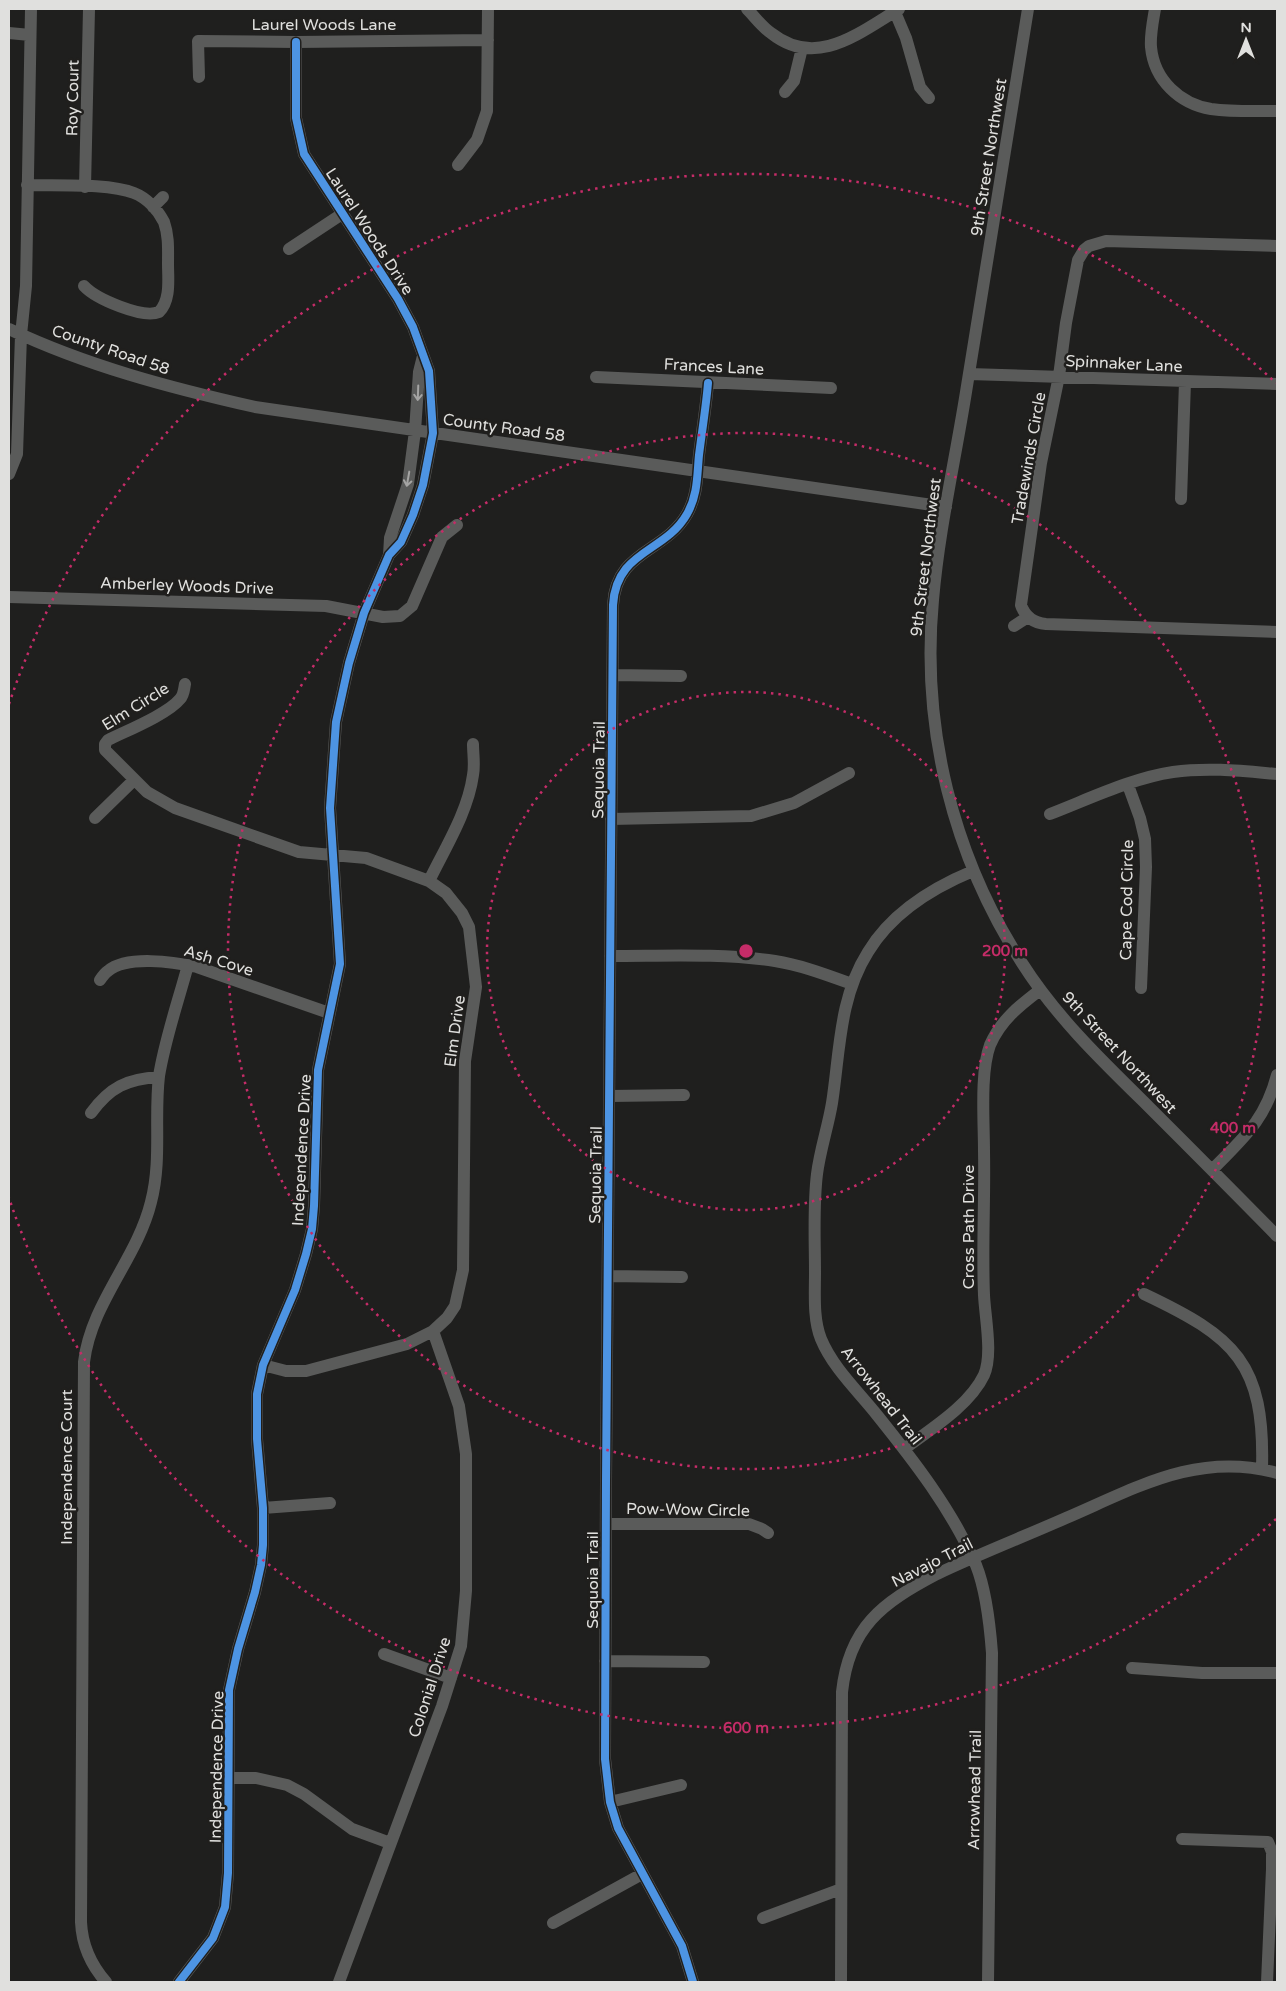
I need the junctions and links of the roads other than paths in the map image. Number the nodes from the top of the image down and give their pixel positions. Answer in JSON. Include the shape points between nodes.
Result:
{"nodes":[{"id":1,"x":31,"y":9,"type":"edge"},
{"id":2,"x":89,"y":9,"type":"edge"},
{"id":3,"x":488,"y":9,"type":"edge"},
{"id":4,"x":747,"y":9,"type":"edge"},
{"id":5,"x":1028,"y":9,"type":"edge"},
{"id":6,"x":1155,"y":9,"type":"edge"},
{"id":7,"x":897,"y":10,"type":"edge"},
{"id":8,"x":9,"y":33,"type":"edge"},
{"id":9,"x":30,"y":36,"type":"junction"},
{"id":10,"x":488,"y":40,"type":"junction"},
{"id":11,"x":296,"y":42,"type":"junction"},
{"id":12,"x":802,"y":48,"type":"junction"},
{"id":13,"x":198,"y":77,"type":"dead end"},
{"id":14,"x":785,"y":92,"type":"dead end"},
{"id":15,"x":929,"y":98,"type":"dead end"},
{"id":16,"x":1277,"y":112,"type":"edge"},
{"id":17,"x":458,"y":165,"type":"dead end"},
{"id":18,"x":28,"y":185,"type":"junction"},
{"id":19,"x":85,"y":187,"type":"junction"},
{"id":20,"x":163,"y":197,"type":"dead end"},
{"id":21,"x":153,"y":208,"type":"junction"},
{"id":22,"x":342,"y":214,"type":"junction"},
{"id":23,"x":1277,"y":246,"type":"edge"},
{"id":24,"x":289,"y":249,"type":"dead end"},
{"id":25,"x":84,"y":286,"type":"dead end"},
{"id":26,"x":9,"y":329,"type":"edge"},
{"id":27,"x":21,"y":335,"type":"junction"},
{"id":28,"x":423,"y":356,"type":"junction"},
{"id":29,"x":969,"y":374,"type":"junction"},
{"id":30,"x":1059,"y":376,"type":"junction"},
{"id":31,"x":596,"y":377,"type":"dead end"},
{"id":32,"x":708,"y":382,"type":"junction"},
{"id":33,"x":1185,"y":382,"type":"junction"},
{"id":34,"x":1277,"y":384,"type":"edge"},
{"id":35,"x":831,"y":388,"type":"dead end"},
{"id":36,"x":415,"y":431,"type":"junction"},
{"id":37,"x":433,"y":433,"type":"junction"},
{"id":38,"x":699,"y":471,"type":"junction"},
{"id":39,"x":9,"y":474,"type":"edge"},
{"id":40,"x":1181,"y":499,"type":"dead end"},
{"id":41,"x":946,"y":507,"type":"junction"},
{"id":42,"x":457,"y":525,"type":"dead end"},
{"id":43,"x":389,"y":555,"type":"junction"},
{"id":44,"x":9,"y":597,"type":"edge"},
{"id":45,"x":364,"y":613,"type":"junction"},
{"id":46,"x":1028,"y":616,"type":"junction"},
{"id":47,"x":1014,"y":626,"type":"dead end"},
{"id":48,"x":1277,"y":632,"type":"edge"},
{"id":49,"x":613,"y":675,"type":"junction"},
{"id":50,"x":681,"y":676,"type":"dead end"},
{"id":51,"x":185,"y":684,"type":"dead end"},
{"id":52,"x":473,"y":744,"type":"dead end"},
{"id":53,"x":848,"y":773,"type":"dead end"},
{"id":54,"x":1277,"y":774,"type":"edge"},
{"id":55,"x":134,"y":780,"type":"junction"},
{"id":56,"x":1128,"y":785,"type":"junction"},
{"id":57,"x":1050,"y":814,"type":"dead end"},
{"id":58,"x":95,"y":818,"type":"dead end"},
{"id":59,"x":611,"y":819,"type":"junction"},
{"id":60,"x":332,"y":854,"type":"junction"},
{"id":61,"x":973,"y":870,"type":"junction"},
{"id":62,"x":429,"y":881,"type":"junction"},
{"id":63,"x":610,"y":956,"type":"junction"},
{"id":64,"x":188,"y":966,"type":"junction"},
{"id":65,"x":100,"y":980,"type":"dead end"},
{"id":66,"x":852,"y":984,"type":"junction"},
{"id":67,"x":1141,"y":988,"type":"dead end"},
{"id":68,"x":1040,"y":990,"type":"junction"},
{"id":69,"x":329,"y":1013,"type":"junction"},
{"id":70,"x":1277,"y":1075,"type":"edge"},
{"id":71,"x":159,"y":1077,"type":"junction"},
{"id":72,"x":684,"y":1095,"type":"dead end"},
{"id":73,"x":610,"y":1096,"type":"junction"},
{"id":74,"x":91,"y":1113,"type":"dead end"},
{"id":75,"x":1212,"y":1170,"type":"junction"},
{"id":76,"x":1277,"y":1236,"type":"edge"},
{"id":77,"x":608,"y":1276,"type":"junction"},
{"id":78,"x":682,"y":1277,"type":"dead end"},
{"id":79,"x":1144,"y":1294,"type":"dead end"},
{"id":80,"x":433,"y":1331,"type":"junction"},
{"id":81,"x":262,"y":1365,"type":"junction"},
{"id":82,"x":904,"y":1449,"type":"junction"},
{"id":83,"x":1262,"y":1469,"type":"junction"},
{"id":84,"x":1277,"y":1473,"type":"edge"},
{"id":85,"x":330,"y":1503,"type":"dead end"},
{"id":86,"x":262,"y":1508,"type":"junction"},
{"id":87,"x":606,"y":1524,"type":"junction"},
{"id":88,"x":768,"y":1533,"type":"dead end"},
{"id":89,"x":972,"y":1558,"type":"junction"},
{"id":90,"x":384,"y":1654,"type":"dead end"},
{"id":91,"x":605,"y":1661,"type":"junction"},
{"id":92,"x":704,"y":1662,"type":"dead end"},
{"id":93,"x":1132,"y":1668,"type":"dead end"},
{"id":94,"x":1277,"y":1673,"type":"edge"},
{"id":95,"x":451,"y":1678,"type":"junction"},
{"id":96,"x":228,"y":1778,"type":"junction"},
{"id":97,"x":681,"y":1785,"type":"dead end"},
{"id":98,"x":610,"y":1802,"type":"junction"},
{"id":99,"x":1182,"y":1839,"type":"dead end"},
{"id":100,"x":390,"y":1843,"type":"junction"},
{"id":101,"x":642,"y":1874,"type":"junction"},
{"id":102,"x":841,"y":1889,"type":"junction"},
{"id":103,"x":763,"y":1918,"type":"dead end"},
{"id":104,"x":553,"y":1923,"type":"dead end"},
{"id":105,"x":106,"y":1982,"type":"edge"},
{"id":106,"x":180,"y":1982,"type":"edge"},
{"id":107,"x":339,"y":1982,"type":"edge"},
{"id":108,"x":693,"y":1982,"type":"edge"},
{"id":109,"x":840,"y":1982,"type":"edge"},
{"id":110,"x":988,"y":1982,"type":"edge"},
{"id":111,"x":1267,"y":1982,"type":"edge"}],
"edges":[{"from":1,"to":9,"type":"street"},
{"from":2,"to":19,"type":"street","name":"Roy Court"},
{"from":3,"to":10,"type":"street"},
{"from":4,"to":12,"type":"street","via":[[773,35]]},
{"from":5,"to":29,"type":"street","name":"9th Street Northwest"},
{"from":6,"to":16,"type":"street","via":[[1152,55],[1162,78],[1178,96],[1191,104],[1213,109]]},
{"from":7,"to":12,"type":"street","via":[[843,42],[829,47]]},
{"from":7,"to":15,"type":"street","via":[[920,87]]},
{"from":8,"to":9,"type":"street"},
{"from":9,"to":18,"type":"street"},
{"from":10,"to":11,"type":"street","name":"Laurel Woods Lane"},
{"from":10,"to":17,"type":"street","via":[[487,111],[477,140]]},
{"from":11,"to":13,"type":"street","name":"Laurel Woods Lane","via":[[198,41]]},
{"from":11,"to":22,"type":"street","name":"Laurel Woods Drive","via":[[296,118],[300,144]]},
{"from":12,"to":14,"type":"street","via":[[794,81]]},
{"from":18,"to":19,"type":"street"},
{"from":18,"to":27,"type":"street","via":[[26,286]]},
{"from":19,"to":21,"type":"street","via":[[134,193]]},
{"from":20,"to":21,"type":"street"},
{"from":21,"to":25,"type":"street","via":[[163,222],[168,244],[168,294],[162,309],[156,313],[144,313],[99,298]]},
{"from":22,"to":24,"type":"street"},
{"from":22,"to":28,"type":"street","name":"Laurel Woods Drive","via":[[407,314]]},
{"from":23,"to":30,"type":"street","name":"Tradewinds Circle","via":[[1118,240],[1089,246],[1078,260]]},
{"from":26,"to":27,"type":"street","name":"County Road 58"},
{"from":27,"to":36,"type":"street","name":"County Road 58","via":[[126,374],[214,398]]},
{"from":27,"to":39,"type":"street","via":[[17,454]]},
{"from":28,"to":36,"type":"street","name":"Laurel Woods Drive","one_way":true,"via":[[418,372]]},
{"from":28,"to":37,"type":"street","name":"Laurel Woods Drive","via":[[429,371]]},
{"from":29,"to":30,"type":"street","name":"Spinnaker Lane"},
{"from":29,"to":41,"type":"street","name":"9th Street Northwest"},
{"from":30,"to":33,"type":"street","name":"Spinnaker Lane"},
{"from":30,"to":46,"type":"street","name":"Tradewinds Circle","via":[[1041,463],[1021,596],[1022,608]]},
{"from":31,"to":32,"type":"street","name":"Frances Lane"},
{"from":32,"to":35,"type":"street","name":"Frances Lane"},
{"from":32,"to":38,"type":"street","name":"Sequoia Trail"},
{"from":33,"to":34,"type":"street","name":"Spinnaker Lane"},
{"from":33,"to":40,"type":"street"},
{"from":36,"to":37,"type":"street","name":"County Road 58"},
{"from":36,"to":43,"type":"street","name":"Independence Drive","one_way":true,"via":[[408,484],[390,538]]},
{"from":37,"to":38,"type":"street","name":"County Road 58"},
{"from":37,"to":43,"type":"street","name":"Independence Drive","via":[[414,515],[401,542]]},
{"from":38,"to":41,"type":"street","name":"County Road 58"},
{"from":38,"to":49,"type":"street","name":"Sequoia Trail","via":[[692,503],[683,520],[630,564],[617,582],[613,605]]},
{"from":41,"to":61,"type":"street","name":"9th Street Northwest","via":[[933,599],[932,692],[943,773]]},
{"from":42,"to":45,"type":"street","name":"Amberley Woods Drive","via":[[442,538],[412,606],[400,616]]},
{"from":43,"to":45,"type":"street","name":"Independence Drive"},
{"from":44,"to":45,"type":"street","name":"Amberley Woods Drive","via":[[326,606]]},
{"from":45,"to":60,"type":"street","name":"Independence Drive","via":[[336,722],[331,794]]},
{"from":46,"to":47,"type":"street"},
{"from":46,"to":48,"type":"street","via":[[1035,622],[1046,624]]},
{"from":49,"to":50,"type":"street"},
{"from":49,"to":59,"type":"street","name":"Sequoia Trail"},
{"from":51,"to":55,"type":"street","name":"Elm Circle","via":[[177,703],[105,744],[105,750]]},
{"from":52,"to":62,"type":"street","via":[[474,768],[470,789],[459,820]]},
{"from":53,"to":59,"type":"street","via":[[794,803],[751,816]]},
{"from":54,"to":56,"type":"street","via":[[1184,770]]},
{"from":55,"to":58,"type":"street"},
{"from":55,"to":60,"type":"street","name":"Elm Drive","via":[[158,800],[175,808],[300,852]]},
{"from":56,"to":57,"type":"street"},
{"from":56,"to":67,"type":"street","name":"Cape Cod Circle","via":[[1145,839]]},
{"from":59,"to":63,"type":"street","name":"Sequoia Trail"},
{"from":60,"to":62,"type":"street","name":"Elm Drive","via":[[375,860]]},
{"from":60,"to":69,"type":"street","name":"Independence Drive","via":[[340,964]]},
{"from":61,"to":66,"type":"street","name":"Arrowhead Trail","via":[[924,895],[905,910],[877,938]]},
{"from":61,"to":68,"type":"street","name":"9th Street Northwest","via":[[1003,932]]},
{"from":62,"to":80,"type":"street","name":"Elm Drive","via":[[446,893],[467,922],[476,987],[465,1060],[462,1279],[455,1306]]},
{"from":63,"to":66,"type":"street","via":[[754,959],[797,966]]},
{"from":63,"to":73,"type":"street","name":"Sequoia Trail"},
{"from":64,"to":65,"type":"street","name":"Ash Cove","via":[[163,962],[130,963],[108,970]]},
{"from":64,"to":69,"type":"street","name":"Ash Cove"},
{"from":64,"to":71,"type":"street","name":"Independence Court"},
{"from":66,"to":82,"type":"street","name":"Arrowhead Trail","via":[[842,1024],[833,1098],[817,1172],[816,1315],[828,1353]]},
{"from":68,"to":75,"type":"street","name":"9th Street Northwest","via":[[1077,1035]]},
{"from":68,"to":82,"type":"street","name":"Cross Path Drive","via":[[1004,1021],[986,1061],[984,1287],[988,1355],[985,1372],[971,1395]]},
{"from":69,"to":81,"type":"street","name":"Independence Drive","via":[[318,1070],[312,1229],[295,1290]]},
{"from":70,"to":75,"type":"street","via":[[1258,1122]]},
{"from":71,"to":74,"type":"street","via":[[114,1088]]},
{"from":71,"to":105,"type":"street","name":"Independence Court","via":[[157,1166],[152,1201],[134,1248],[94,1323],[83,1370],[81,1922],[93,1966]]},
{"from":72,"to":73,"type":"street"},
{"from":73,"to":77,"type":"street","name":"Sequoia Trail"},
{"from":75,"to":76,"type":"street","name":"9th Street Northwest"},
{"from":77,"to":78,"type":"street"},
{"from":77,"to":87,"type":"street","name":"Sequoia Trail"},
{"from":79,"to":83,"type":"street","via":[[1196,1320],[1220,1337],[1235,1353],[1245,1368],[1260,1409]]},
{"from":80,"to":81,"type":"street","name":"Elm Drive","via":[[407,1344],[306,1371],[286,1371]]},
{"from":80,"to":95,"type":"street","name":"Colonial Drive","via":[[459,1406],[466,1454],[464,1620],[461,1646]]},
{"from":81,"to":86,"type":"street","name":"Independence Drive","via":[[257,1394],[257,1439]]},
{"from":82,"to":89,"type":"street","name":"Arrowhead Trail","via":[[956,1525]]},
{"from":83,"to":84,"type":"street","name":"Navajo Trail"},
{"from":83,"to":89,"type":"street","name":"Navajo Trail","via":[[1212,1466],[1169,1475]]},
{"from":85,"to":86,"type":"street"},
{"from":86,"to":96,"type":"street","name":"Independence Drive","via":[[261,1565],[229,1690]]},
{"from":87,"to":88,"type":"street","name":"Pow-Wow Circle","via":[[748,1524]]},
{"from":87,"to":91,"type":"street","name":"Sequoia Trail"},
{"from":89,"to":102,"type":"street","name":"Navajo Trail","via":[[889,1602],[864,1628],[850,1656],[842,1692]]},
{"from":89,"to":110,"type":"street","name":"Arrowhead Trail","via":[[979,1575],[992,1653]]},
{"from":90,"to":95,"type":"street"},
{"from":91,"to":92,"type":"street"},
{"from":91,"to":98,"type":"street","name":"Sequoia Trail","via":[[605,1759]]},
{"from":93,"to":94,"type":"street","via":[[1202,1673]]},
{"from":95,"to":100,"type":"street","name":"Colonial Drive"},
{"from":96,"to":100,"type":"street","via":[[256,1778],[287,1785],[352,1829]]},
{"from":96,"to":106,"type":"street","name":"Independence Drive","via":[[225,1907],[213,1938]]},
{"from":97,"to":98,"type":"street"},
{"from":98,"to":101,"type":"street","name":"Sequoia Trail","via":[[618,1828]]},
{"from":99,"to":111,"type":"street","via":[[1268,1842],[1272,1869]]},
{"from":100,"to":107,"type":"street","name":"Colonial Drive"},
{"from":101,"to":104,"type":"street"},
{"from":101,"to":108,"type":"street","name":"Sequoia Trail","via":[[682,1946]]},
{"from":102,"to":103,"type":"street"},
{"from":102,"to":109,"type":"street","name":"Navajo Trail"}]}
